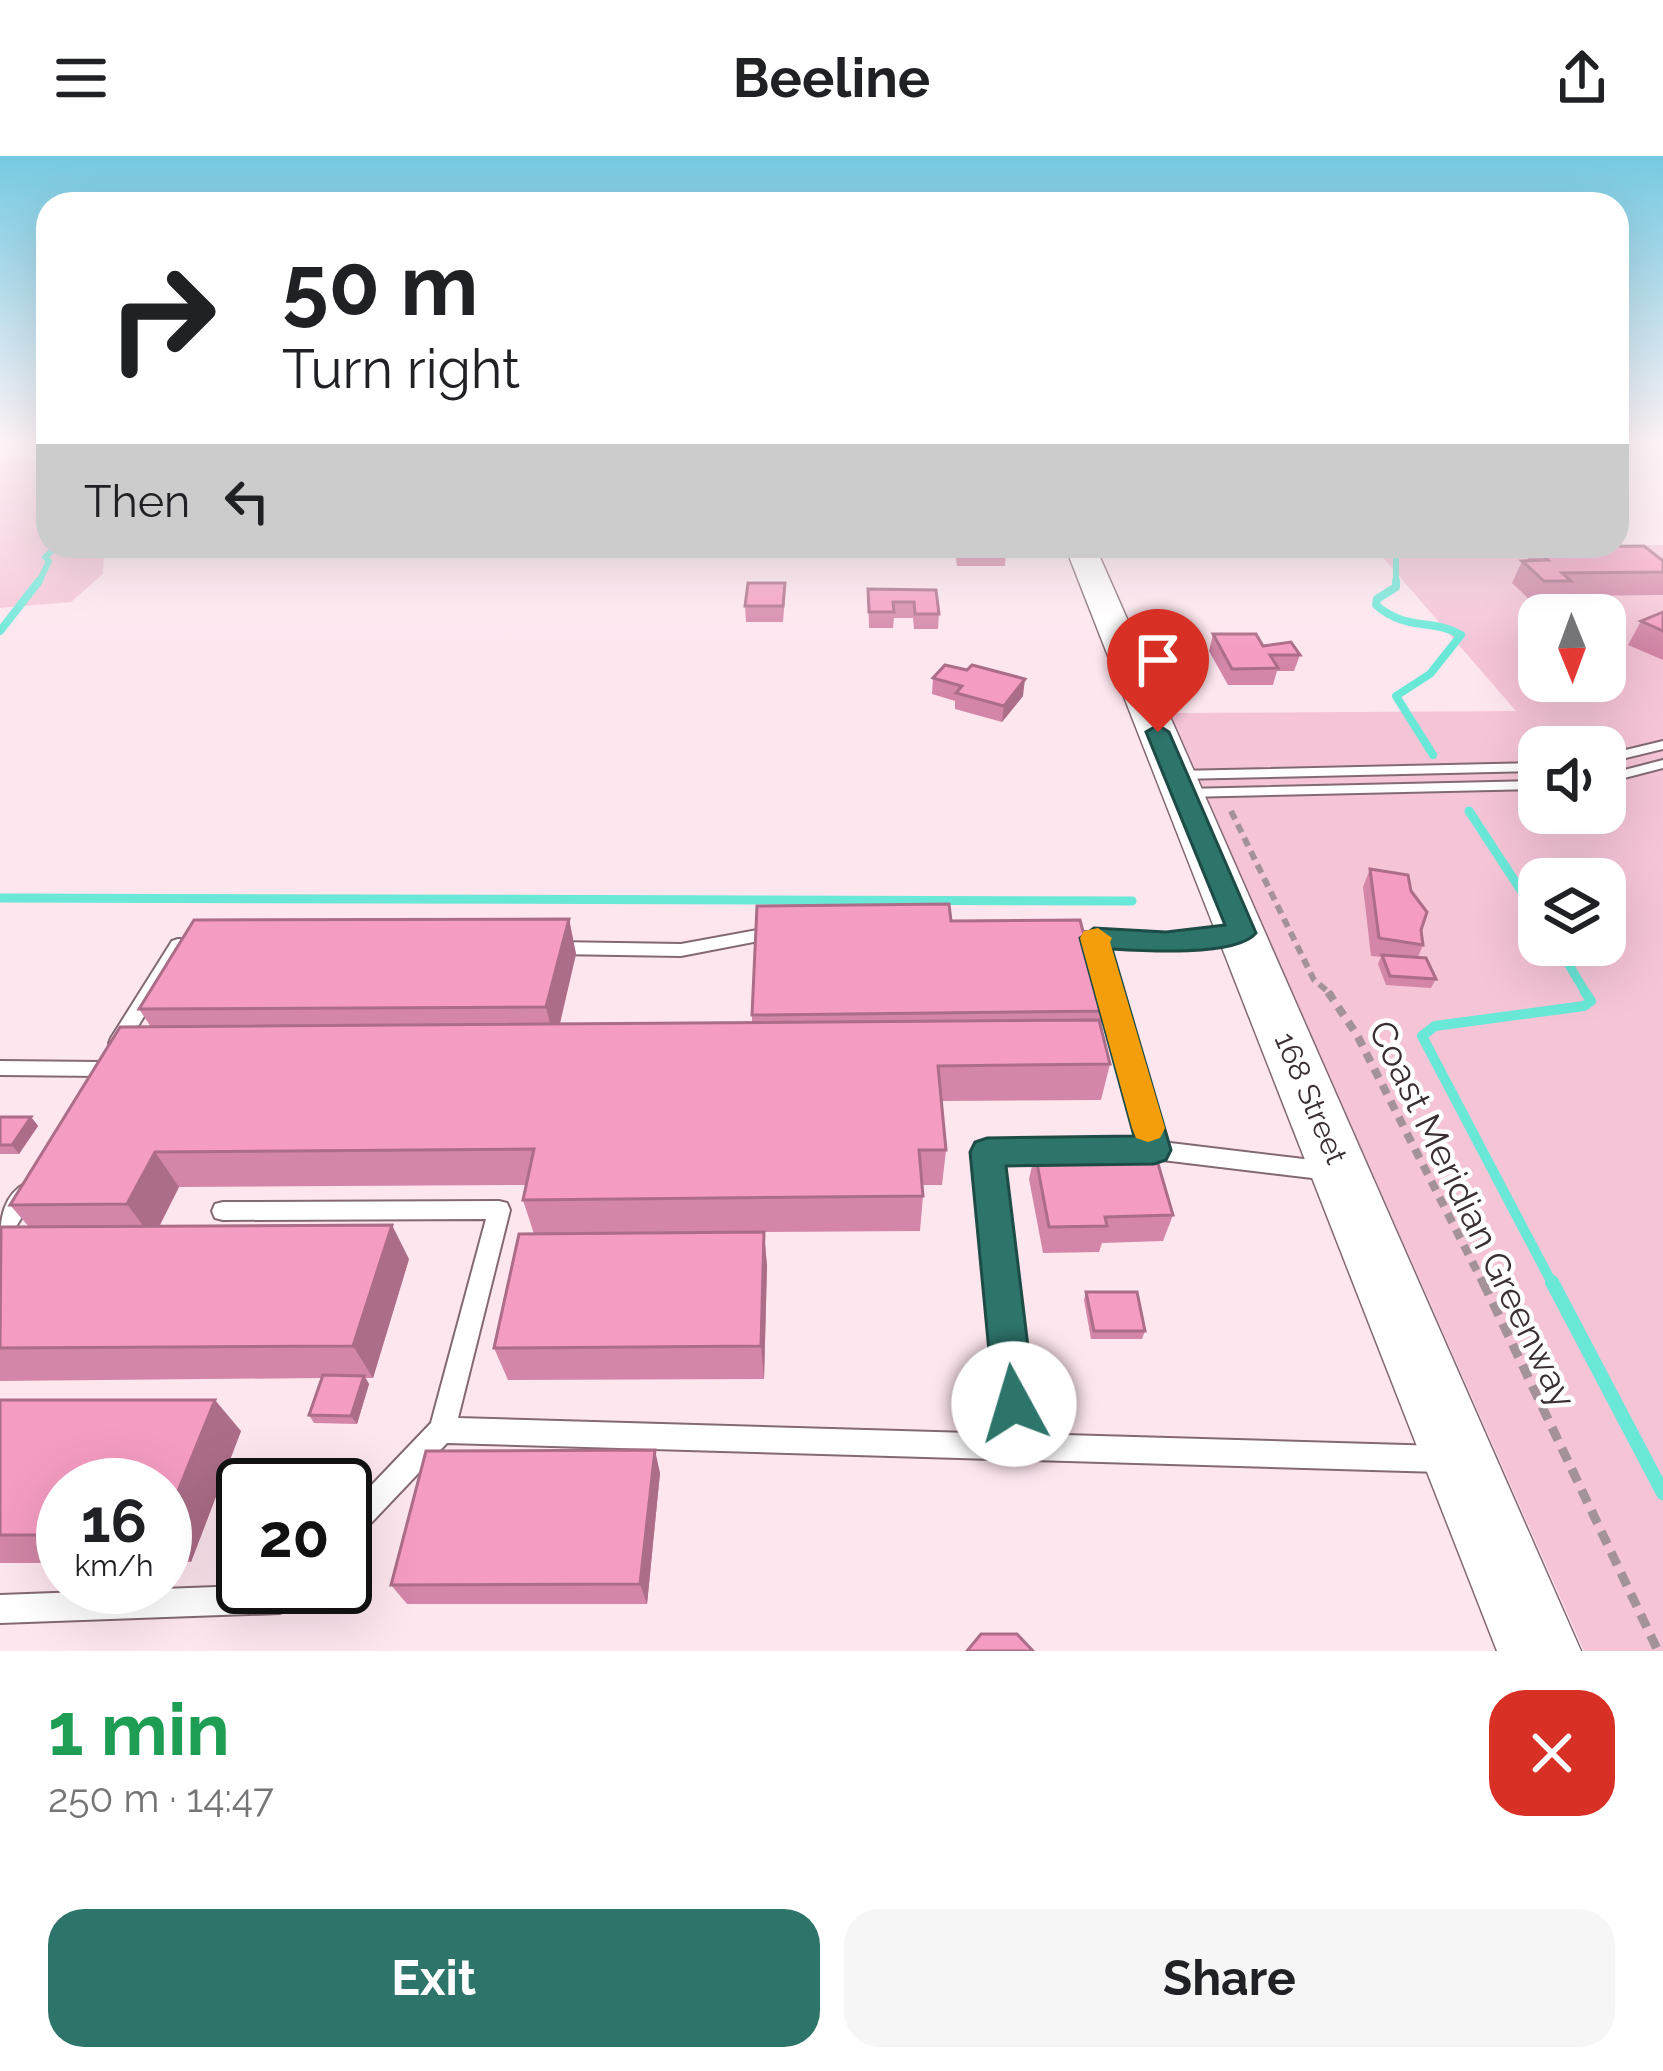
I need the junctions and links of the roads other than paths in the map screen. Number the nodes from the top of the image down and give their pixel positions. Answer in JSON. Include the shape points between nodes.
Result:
{"nodes":[{"id":1,"x":1085,"y":558,"type":"edge"},
{"id":2,"x":1663,"y":746,"type":"edge"},
{"id":3,"x":1626,"y":754,"type":"edge"},
{"id":4,"x":1663,"y":764,"type":"edge"},
{"id":5,"x":1518,"y":768,"type":"edge"},
{"id":6,"x":1626,"y":774,"type":"edge"},
{"id":7,"x":1180,"y":784,"type":"junction"},
{"id":8,"x":1518,"y":785,"type":"edge"},
{"id":9,"x":806,"y":932,"type":"edge"},
{"id":10,"x":1242,"y":933,"type":"junction"},
{"id":11,"x":1046,"y":937,"type":"edge"},
{"id":12,"x":1094,"y":938,"type":"junction"},
{"id":13,"x":226,"y":945,"type":"edge"},
{"id":14,"x":537,"y":948,"type":"edge"},
{"id":15,"x":0,"y":1068,"type":"edge"},
{"id":16,"x":1154,"y":1150,"type":"junction"},
{"id":17,"x":1342,"y":1173,"type":"junction"},
{"id":18,"x":34,"y":1178,"type":"edge"},
{"id":19,"x":223,"y":1211,"type":"dead end"},
{"id":20,"x":0,"y":1233,"type":"edge"},
{"id":21,"x":442,"y":1430,"type":"junction"},
{"id":22,"x":1019,"y":1446,"type":"junction"},
{"id":23,"x":1460,"y":1459,"type":"junction"},
{"id":24,"x":372,"y":1504,"type":"edge"},
{"id":25,"x":216,"y":1601,"type":"edge"},
{"id":26,"x":0,"y":1609,"type":"edge"},
{"id":27,"x":1539,"y":1651,"type":"edge"}],
"edges":[{"from":1,"to":7,"type":"main road","name":"168 Street"},
{"from":2,"to":3,"type":"lane"},
{"from":4,"to":6,"type":"lane"},
{"from":5,"to":7,"type":"lane"},
{"from":7,"to":8,"type":"lane"},
{"from":7,"to":10,"type":"main road","name":"168 Street"},
{"from":9,"to":14,"type":"lane","via":[[681,950]]},
{"from":10,"to":12,"type":"lane","via":[[1166,942]]},
{"from":10,"to":17,"type":"main road","name":"168 Street"},
{"from":11,"to":12,"type":"lane"},
{"from":12,"to":16,"type":"lane"},
{"from":13,"to":15,"type":"lane","via":[[178,945],[97,1078]]},
{"from":16,"to":17,"type":"lane"},
{"from":16,"to":22,"type":"lane","via":[[987,1152]]},
{"from":17,"to":23,"type":"main road","name":"168 Street"},
{"from":18,"to":20,"type":"lane"},
{"from":19,"to":21,"type":"lane","via":[[499,1210]]},
{"from":21,"to":22,"type":"lane"},
{"from":21,"to":24,"type":"lane"},
{"from":22,"to":23,"type":"lane"},
{"from":23,"to":27,"type":"main road","name":"168 Street"},
{"from":25,"to":26,"type":"lane"}]}
